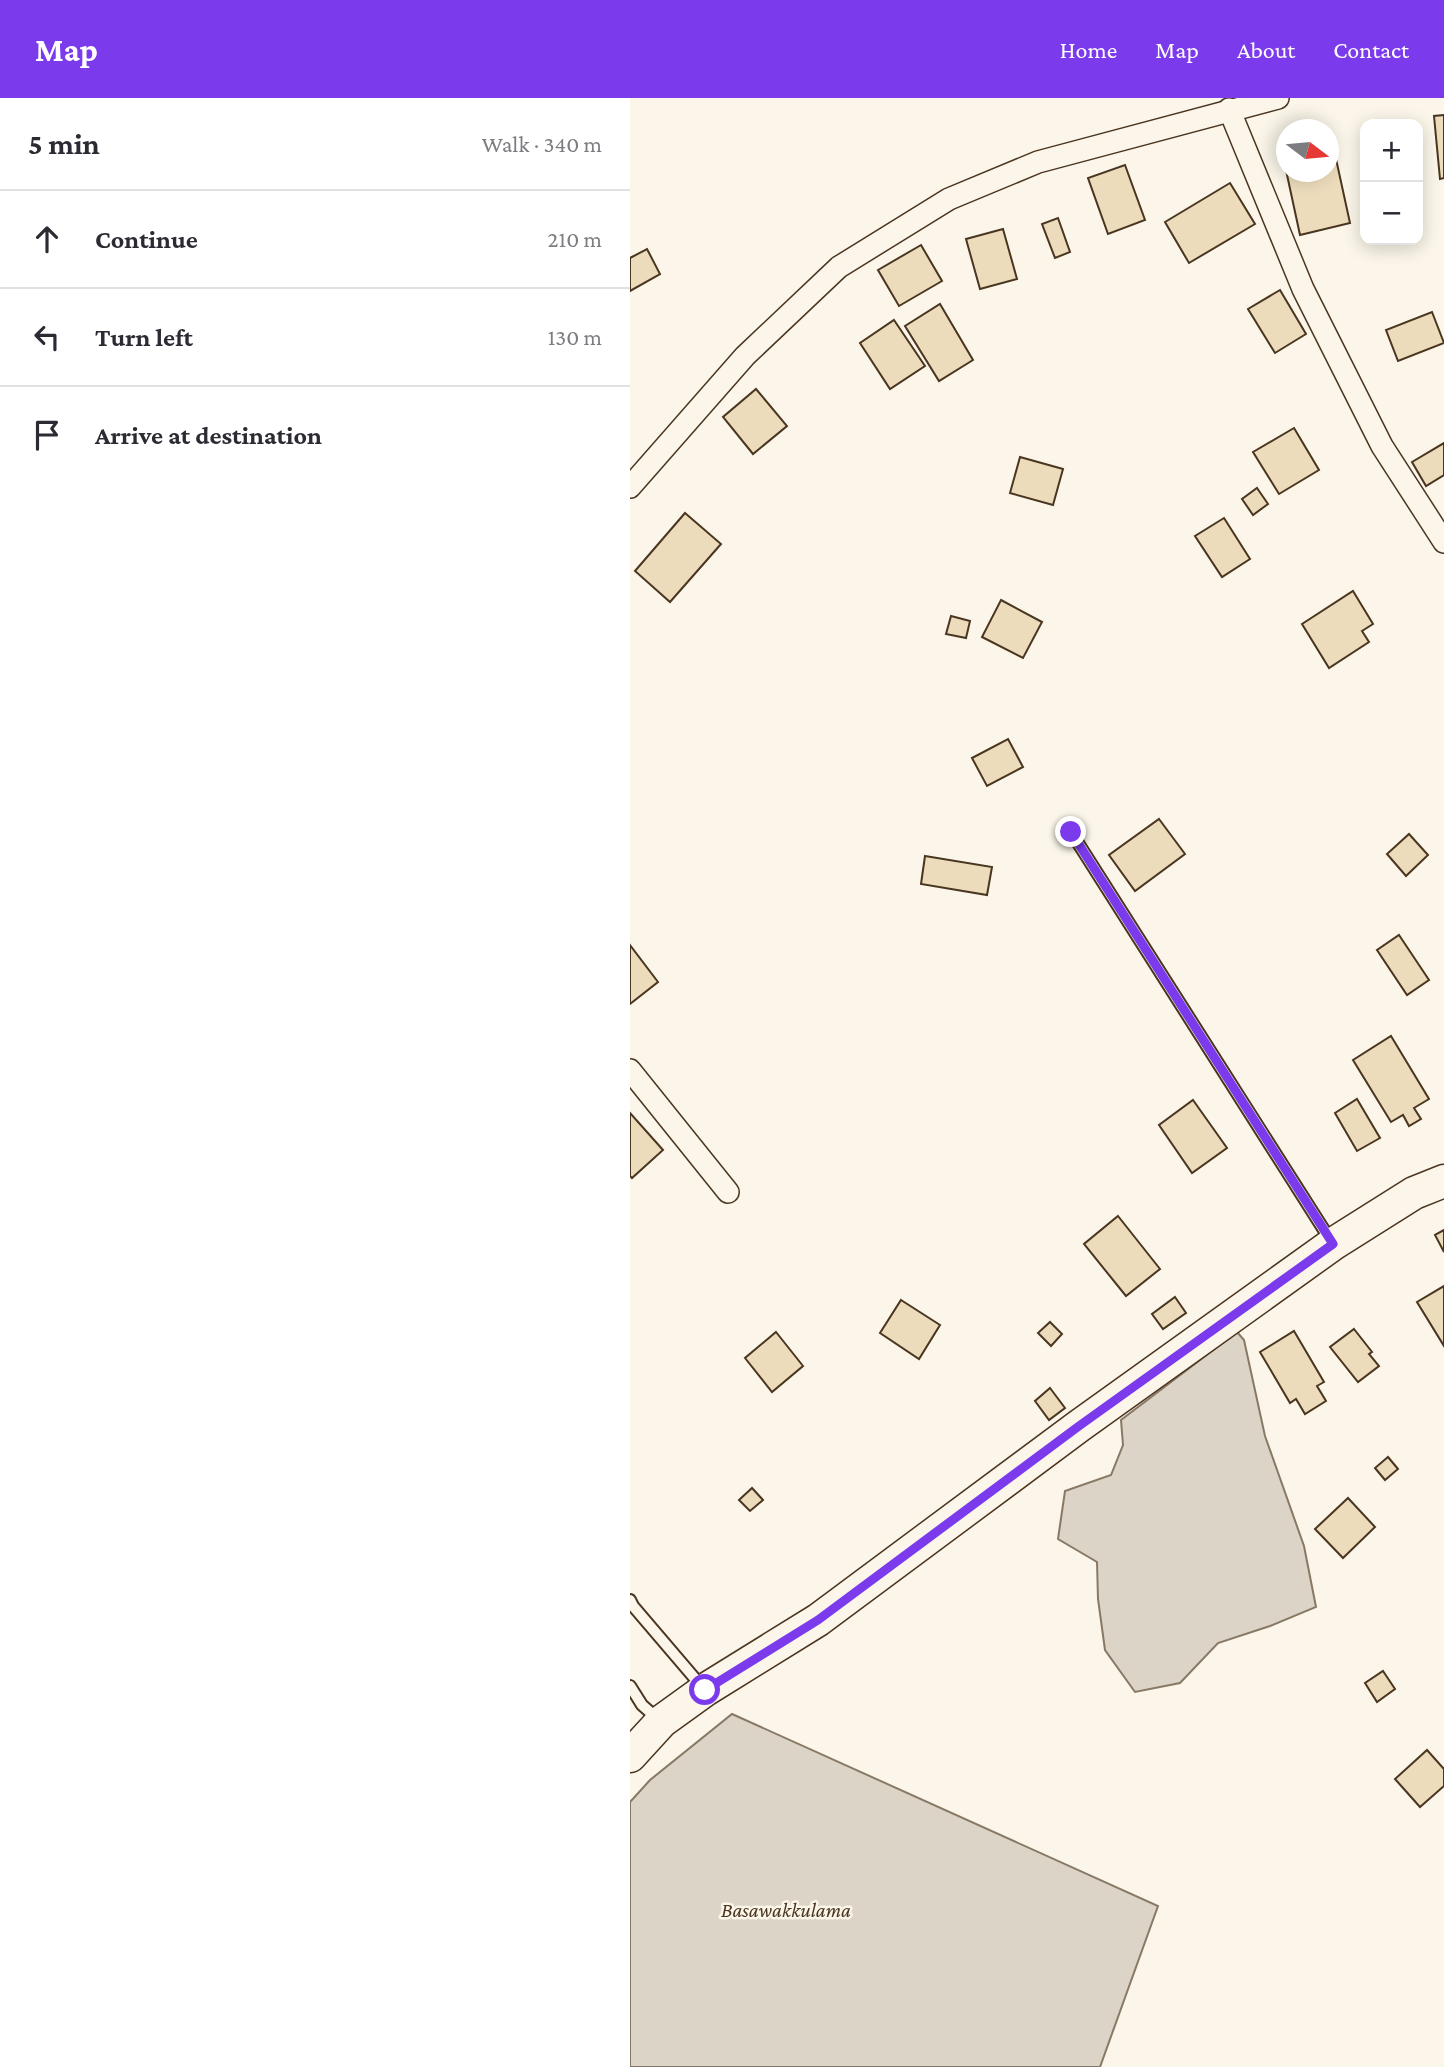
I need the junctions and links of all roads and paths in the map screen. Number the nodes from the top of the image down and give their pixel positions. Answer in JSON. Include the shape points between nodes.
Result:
{"nodes":[{"id":1,"x":1278,"y":98,"type":"edge"},
{"id":2,"x":1229,"y":110,"type":"junction"},
{"id":3,"x":630,"y":487,"type":"edge"},
{"id":4,"x":1444,"y":542,"type":"edge"},
{"id":5,"x":1071,"y":832,"type":"dead end"},
{"id":6,"x":630,"y":1070,"type":"edge"},
{"id":7,"x":1444,"y":1181,"type":"edge"},
{"id":8,"x":728,"y":1192,"type":"dead end"},
{"id":9,"x":1333,"y":1244,"type":"junction"},
{"id":10,"x":630,"y":1600,"type":"edge"},
{"id":11,"x":630,"y":1686,"type":"edge"},
{"id":12,"x":705,"y":1690,"type":"junction"},
{"id":13,"x":662,"y":1721,"type":"junction"},
{"id":14,"x":630,"y":1756,"type":"edge"}],
"edges":[{"from":1,"to":2,"type":"street"},
{"from":2,"to":3,"type":"street","via":[[1038,162],[949,200],[839,267],[745,356]]},
{"from":2,"to":4,"type":"street","via":[[1303,289],[1382,446]]},
{"from":5,"to":9,"type":"lane"},
{"from":6,"to":8,"type":"street"},
{"from":7,"to":9,"type":"street","via":[[1414,1193]]},
{"from":9,"to":12,"type":"street","via":[[818,1620]]},
{"from":10,"to":12,"type":"lane"},
{"from":11,"to":13,"type":"lane","via":[[642,1705]]},
{"from":12,"to":13,"type":"street"},
{"from":13,"to":14,"type":"street"}]}
